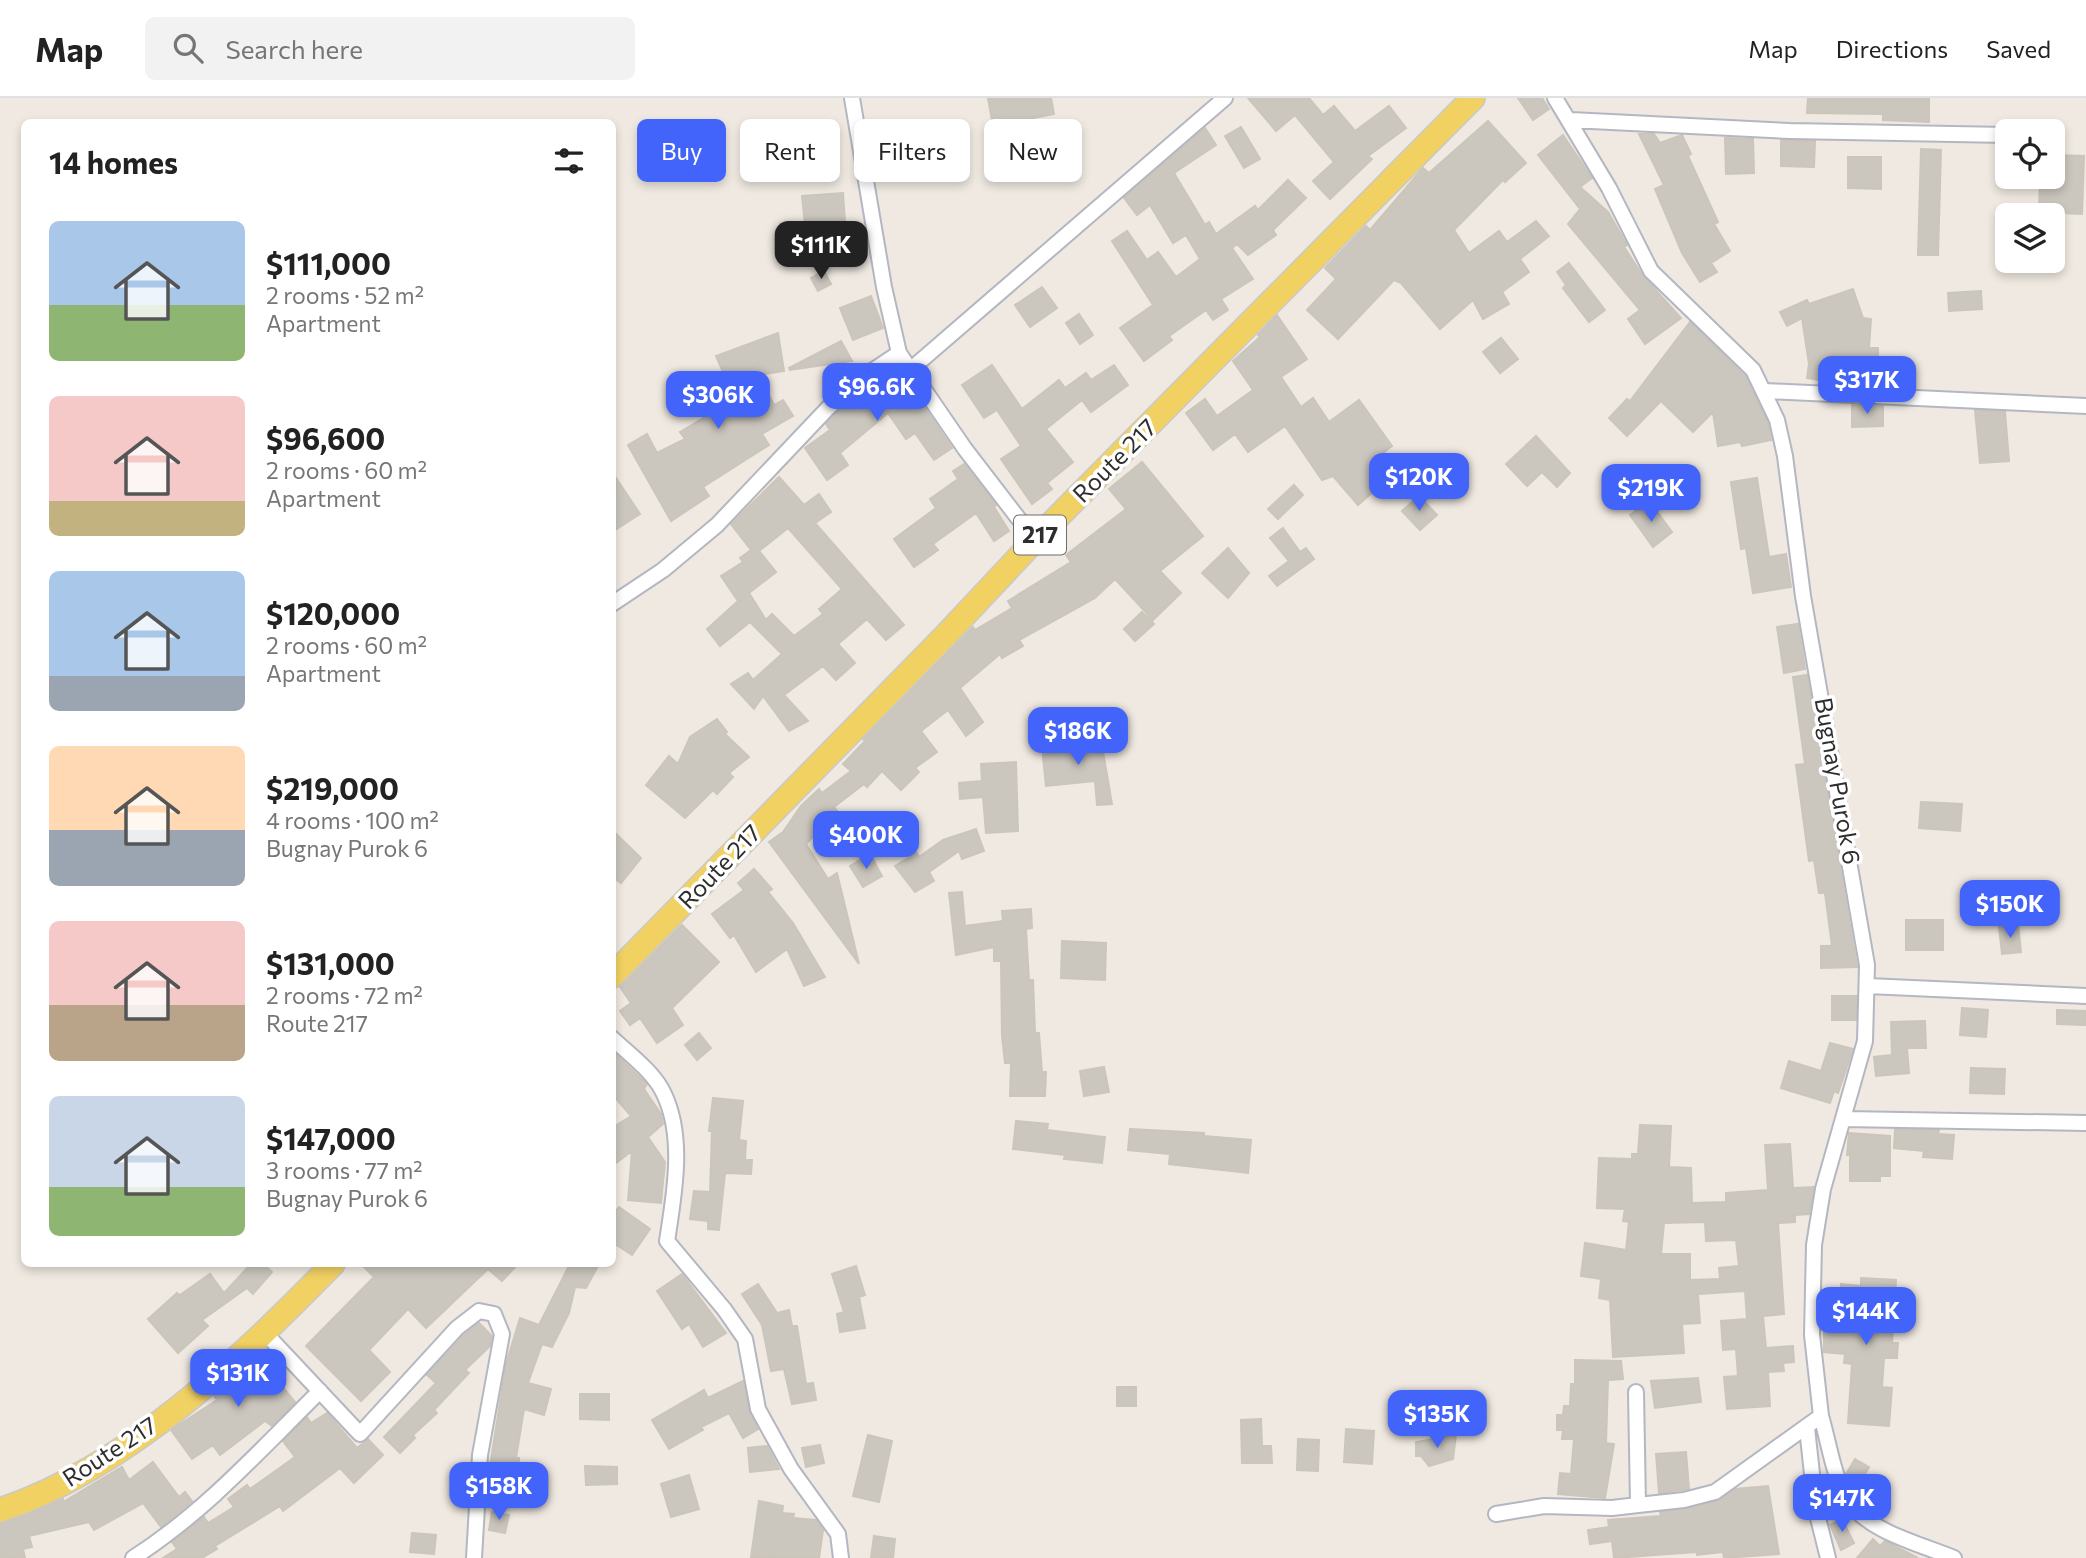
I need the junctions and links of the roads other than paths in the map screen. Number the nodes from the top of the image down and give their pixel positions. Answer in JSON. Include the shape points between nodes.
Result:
{"nodes":[{"id":1,"x":852,"y":98,"type":"edge"},
{"id":2,"x":1225,"y":98,"type":"edge"},
{"id":3,"x":1473,"y":98,"type":"edge"},
{"id":4,"x":1555,"y":98,"type":"edge"},
{"id":5,"x":1570,"y":120,"type":"junction"},
{"id":6,"x":1995,"y":135,"type":"edge"},
{"id":7,"x":899,"y":353,"type":"junction"},
{"id":8,"x":909,"y":370,"type":"junction"},
{"id":9,"x":1766,"y":391,"type":"junction"},
{"id":10,"x":2086,"y":406,"type":"edge"},
{"id":11,"x":1035,"y":540,"type":"junction"},
{"id":12,"x":616,"y":601,"type":"edge"},
{"id":13,"x":616,"y":972,"type":"edge"},
{"id":14,"x":1868,"y":986,"type":"junction"},
{"id":15,"x":2086,"y":996,"type":"edge"},
{"id":16,"x":616,"y":1042,"type":"edge"},
{"id":17,"x":1844,"y":1119,"type":"junction"},
{"id":18,"x":2086,"y":1123,"type":"edge"},
{"id":19,"x":330,"y":1267,"type":"edge"},
{"id":20,"x":265,"y":1333,"type":"junction"},
{"id":21,"x":320,"y":1391,"type":"junction"},
{"id":22,"x":1636,"y":1392,"type":"dead end"},
{"id":23,"x":1821,"y":1416,"type":"junction"},
{"id":24,"x":1807,"y":1428,"type":"junction"},
{"id":25,"x":1638,"y":1505,"type":"junction"},
{"id":26,"x":0,"y":1510,"type":"edge"},
{"id":27,"x":1496,"y":1514,"type":"dead end"},
{"id":28,"x":133,"y":1558,"type":"edge"},
{"id":29,"x":474,"y":1558,"type":"edge"},
{"id":30,"x":841,"y":1558,"type":"edge"},
{"id":31,"x":1828,"y":1558,"type":"edge"},
{"id":32,"x":1954,"y":1558,"type":"edge"}],
"edges":[{"from":1,"to":7,"type":"street"},
{"from":2,"to":8,"type":"street"},
{"from":3,"to":11,"type":"main road","name":"Route 217","number":"217"},
{"from":4,"to":5,"type":"street","name":"Bugnay Purok 6"},
{"from":5,"to":6,"type":"street"},
{"from":5,"to":9,"type":"street","name":"Bugnay Purok 6","via":[[1651,271],[1737,352]]},
{"from":7,"to":8,"type":"street"},
{"from":7,"to":12,"type":"street","via":[[828,408],[717,525]]},
{"from":8,"to":11,"type":"street"},
{"from":9,"to":10,"type":"street"},
{"from":9,"to":14,"type":"street","name":"Bugnay Purok 6","via":[[1785,456],[1803,596],[1859,904]]},
{"from":11,"to":13,"type":"main road","name":"Route 217","number":"217"},
{"from":14,"to":15,"type":"street"},
{"from":14,"to":17,"type":"street","name":"Bugnay Purok 6","via":[[1865,1041]]},
{"from":16,"to":30,"type":"street","via":[[657,1082],[670,1112],[675,1174],[667,1241],[745,1339],[758,1409],[791,1469],[838,1534]]},
{"from":17,"to":18,"type":"street"},
{"from":17,"to":23,"type":"street","name":"Bugnay Purok 6","via":[[1823,1189],[1814,1245],[1812,1335]]},
{"from":19,"to":20,"type":"main road","name":"Route 217"},
{"from":20,"to":21,"type":"street"},
{"from":20,"to":26,"type":"main road","name":"Route 217","via":[[219,1374],[117,1450],[63,1484]]},
{"from":21,"to":28,"type":"street","via":[[211,1500]]},
{"from":21,"to":29,"type":"street","via":[[360,1434],[457,1328],[479,1311],[494,1314],[502,1334],[480,1455]]},
{"from":22,"to":25,"type":"street"},
{"from":23,"to":24,"type":"street"},
{"from":23,"to":32,"type":"street","name":"Bugnay Purok 6","via":[[1840,1481],[1860,1514]]},
{"from":24,"to":25,"type":"street","via":[[1715,1492]]},
{"from":24,"to":31,"type":"street","via":[[1816,1510]]},
{"from":25,"to":27,"type":"street","via":[[1544,1506]]}]}
